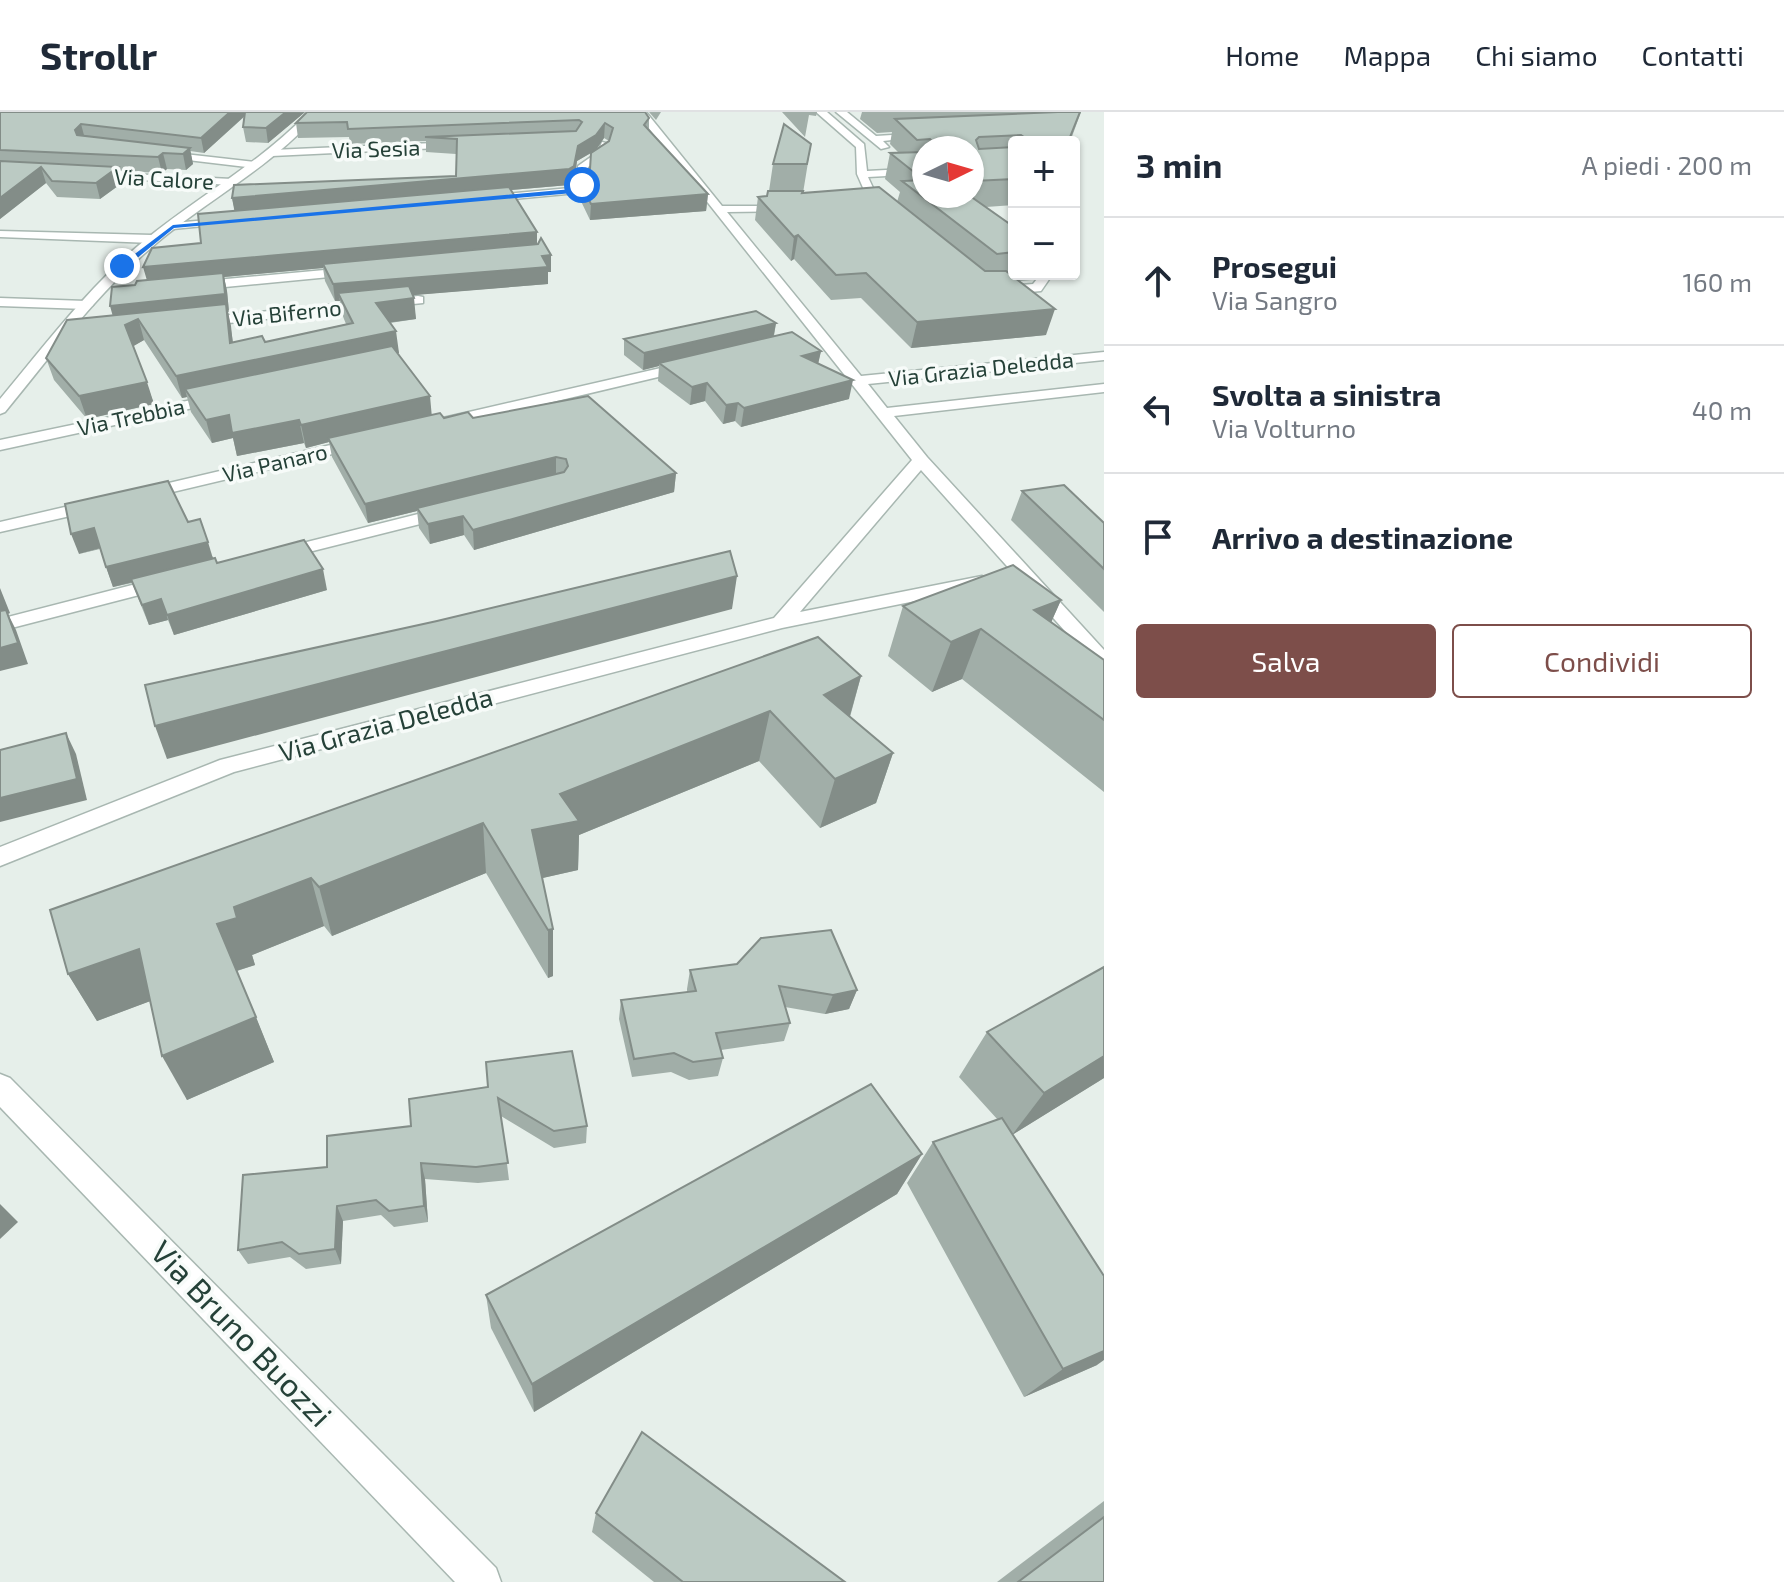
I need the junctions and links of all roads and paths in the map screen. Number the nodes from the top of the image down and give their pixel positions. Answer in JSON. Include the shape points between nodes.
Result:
{"nodes":[{"id":1,"x":641,"y":112,"type":"edge"},
{"id":2,"x":821,"y":112,"type":"edge"},
{"id":3,"x":315,"y":113,"type":"edge"},
{"id":4,"x":843,"y":113,"type":"edge"},
{"id":5,"x":859,"y":114,"type":"dead end"},
{"id":6,"x":912,"y":137,"type":"edge"},
{"id":7,"x":874,"y":139,"type":"junction"},
{"id":8,"x":605,"y":144,"type":"edge"},
{"id":9,"x":470,"y":145,"type":"edge"},
{"id":10,"x":147,"y":152,"type":"edge"},
{"id":11,"x":272,"y":153,"type":"junction"},
{"id":12,"x":894,"y":155,"type":"edge"},
{"id":13,"x":904,"y":163,"type":"edge"},
{"id":14,"x":255,"y":165,"type":"junction"},
{"id":15,"x":912,"y":167,"type":"edge"},
{"id":16,"x":912,"y":171,"type":"edge"},
{"id":17,"x":862,"y":174,"type":"junction"},
{"id":18,"x":77,"y":175,"type":"edge"},
{"id":19,"x":232,"y":182,"type":"junction"},
{"id":20,"x":465,"y":201,"type":"edge"},
{"id":21,"x":874,"y":201,"type":"junction"},
{"id":22,"x":840,"y":207,"type":"edge"},
{"id":23,"x":794,"y":208,"type":"edge"},
{"id":24,"x":717,"y":209,"type":"junction"},
{"id":25,"x":886,"y":211,"type":"edge"},
{"id":26,"x":250,"y":220,"type":"edge"},
{"id":27,"x":173,"y":226,"type":"junction"},
{"id":28,"x":0,"y":234,"type":"edge"},
{"id":29,"x":152,"y":239,"type":"junction"},
{"id":30,"x":378,"y":269,"type":"edge"},
{"id":31,"x":1043,"y":280,"type":"edge"},
{"id":32,"x":174,"y":288,"type":"edge"},
{"id":33,"x":985,"y":291,"type":"edge"},
{"id":34,"x":112,"y":294,"type":"edge"},
{"id":35,"x":91,"y":300,"type":"junction"},
{"id":36,"x":418,"y":300,"type":"dead end"},
{"id":37,"x":0,"y":302,"type":"edge"},
{"id":38,"x":185,"y":323,"type":"edge"},
{"id":39,"x":77,"y":334,"type":"edge"},
{"id":40,"x":61,"y":336,"type":"junction"},
{"id":41,"x":1104,"y":356,"type":"edge"},
{"id":42,"x":707,"y":362,"type":"edge"},
{"id":43,"x":857,"y":381,"type":"junction"},
{"id":44,"x":1104,"y":388,"type":"edge"},
{"id":45,"x":232,"y":396,"type":"edge"},
{"id":46,"x":0,"y":409,"type":"edge"},
{"id":47,"x":883,"y":413,"type":"junction"},
{"id":48,"x":430,"y":426,"type":"edge"},
{"id":49,"x":384,"y":437,"type":"edge"},
{"id":50,"x":0,"y":445,"type":"edge"},
{"id":51,"x":921,"y":460,"type":"junction"},
{"id":52,"x":464,"y":507,"type":"edge"},
{"id":53,"x":0,"y":527,"type":"edge"},
{"id":54,"x":263,"y":558,"type":"edge"},
{"id":55,"x":1009,"y":577,"type":"junction"},
{"id":56,"x":186,"y":578,"type":"edge"},
{"id":57,"x":781,"y":622,"type":"junction"},
{"id":58,"x":0,"y":625,"type":"edge"},
{"id":59,"x":1104,"y":662,"type":"edge"},
{"id":60,"x":0,"y":857,"type":"edge"},
{"id":61,"x":0,"y":1087,"type":"edge"},
{"id":62,"x":482,"y":1582,"type":"edge"}],
"edges":[{"from":1,"to":24,"type":"street","name":"Via Grazia Deledda"},
{"from":2,"to":17,"type":"street","via":[[861,146]]},
{"from":3,"to":11,"type":"street"},
{"from":4,"to":5,"type":"street"},
{"from":4,"to":7,"type":"street"},
{"from":6,"to":7,"type":"street"},
{"from":7,"to":12,"type":"street"},
{"from":8,"to":20,"type":"street","via":[[602,153],[583,166],[582,185],[573,191]]},
{"from":9,"to":11,"type":"street","name":"Via Sesia"},
{"from":10,"to":14,"type":"street"},
{"from":11,"to":14,"type":"street"},
{"from":13,"to":15,"type":"street"},
{"from":14,"to":19,"type":"street"},
{"from":16,"to":17,"type":"street"},
{"from":17,"to":21,"type":"street"},
{"from":18,"to":19,"type":"street","name":"Via Calore"},
{"from":19,"to":27,"type":"street"},
{"from":21,"to":22,"type":"street"},
{"from":21,"to":25,"type":"street"},
{"from":23,"to":24,"type":"street"},
{"from":24,"to":43,"type":"street","name":"Via Grazia Deledda"},
{"from":26,"to":27,"type":"street"},
{"from":27,"to":29,"type":"street"},
{"from":28,"to":29,"type":"street"},
{"from":29,"to":35,"type":"street"},
{"from":30,"to":32,"type":"street"},
{"from":31,"to":33,"type":"street","via":[[1037,288]]},
{"from":34,"to":35,"type":"street"},
{"from":35,"to":37,"type":"street"},
{"from":35,"to":40,"type":"street"},
{"from":36,"to":38,"type":"street","name":"Via Biferno"},
{"from":39,"to":40,"type":"street"},
{"from":40,"to":46,"type":"street"},
{"from":41,"to":43,"type":"street","name":"Via Grazia Deledda"},
{"from":42,"to":48,"type":"street"},
{"from":43,"to":47,"type":"street","name":"Via Grazia Deledda"},
{"from":44,"to":47,"type":"street","name":"Via Grazia Deledda"},
{"from":45,"to":50,"type":"street","name":"Via Trebbia"},
{"from":47,"to":51,"type":"street","name":"Via Grazia Deledda"},
{"from":49,"to":53,"type":"street","name":"Via Panaro"},
{"from":51,"to":55,"type":"street","name":"Via Grazia Deledda"},
{"from":51,"to":57,"type":"street"},
{"from":52,"to":54,"type":"street"},
{"from":55,"to":57,"type":"street","name":"Via Grazia Deledda"},
{"from":55,"to":59,"type":"street","name":"Via Grazia Deledda"},
{"from":56,"to":58,"type":"street"},
{"from":57,"to":60,"type":"street","name":"Via Grazia Deledda","via":[[228,766]]},
{"from":61,"to":62,"type":"street","name":"Via Bruno Buozzi"}]}
